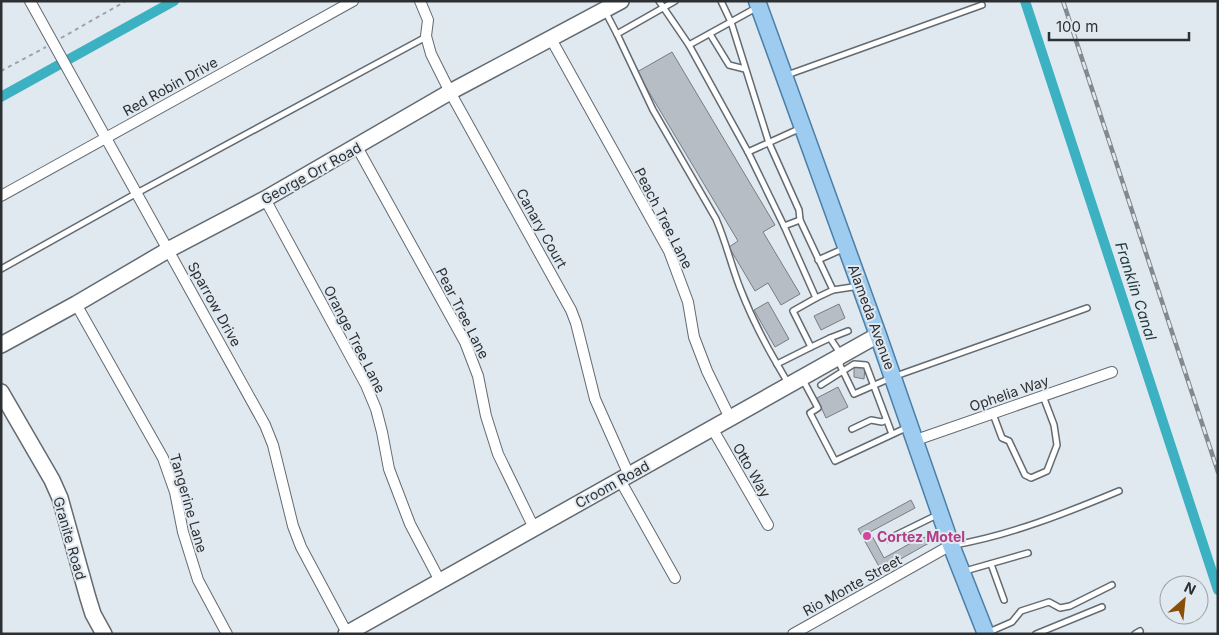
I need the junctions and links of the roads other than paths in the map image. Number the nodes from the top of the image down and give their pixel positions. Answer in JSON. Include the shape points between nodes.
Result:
{"nodes":[{"id":1,"x":30,"y":1,"type":"edge"},
{"id":2,"x":353,"y":1,"type":"edge"},
{"id":3,"x":420,"y":1,"type":"edge"},
{"id":4,"x":622,"y":1,"type":"edge"},
{"id":5,"x":659,"y":1,"type":"edge"},
{"id":6,"x":675,"y":1,"type":"edge"},
{"id":7,"x":721,"y":1,"type":"edge"},
{"id":8,"x":758,"y":4,"type":"edge"},
{"id":9,"x":982,"y":4,"type":"dead end"},
{"id":10,"x":663,"y":7,"type":"junction"},
{"id":11,"x":604,"y":10,"type":"junction"},
{"id":12,"x":731,"y":22,"type":"junction"},
{"id":13,"x":617,"y":34,"type":"junction"},
{"id":14,"x":710,"y":34,"type":"junction"},
{"id":15,"x":426,"y":36,"type":"junction"},
{"id":16,"x":551,"y":39,"type":"junction"},
{"id":17,"x":689,"y":45,"type":"junction"},
{"id":18,"x":745,"y":69,"type":"junction"},
{"id":19,"x":784,"y":76,"type":"junction"},
{"id":20,"x":450,"y":92,"type":"junction"},
{"id":21,"x":803,"y":127,"type":"junction"},
{"id":22,"x":106,"y":137,"type":"junction"},
{"id":23,"x":769,"y":142,"type":"junction"},
{"id":24,"x":357,"y":147,"type":"junction"},
{"id":25,"x":748,"y":152,"type":"junction"},
{"id":26,"x":137,"y":193,"type":"junction"},
{"id":27,"x":1,"y":196,"type":"edge"},
{"id":28,"x":265,"y":199,"type":"junction"},
{"id":29,"x":800,"y":220,"type":"junction"},
{"id":30,"x":784,"y":226,"type":"junction"},
{"id":31,"x":847,"y":248,"type":"junction"},
{"id":32,"x":168,"y":250,"type":"junction"},
{"id":33,"x":818,"y":260,"type":"junction"},
{"id":34,"x":1,"y":269,"type":"edge"},
{"id":35,"x":861,"y":286,"type":"junction"},
{"id":36,"x":833,"y":290,"type":"junction"},
{"id":37,"x":816,"y":298,"type":"junction"},
{"id":38,"x":76,"y":304,"type":"junction"},
{"id":39,"x":1087,"y":308,"type":"dead end"},
{"id":40,"x":848,"y":331,"type":"dead end"},
{"id":41,"x":878,"y":335,"type":"junction"},
{"id":42,"x":830,"y":338,"type":"junction"},
{"id":43,"x":1,"y":345,"type":"edge"},
{"id":44,"x":811,"y":347,"type":"junction"},
{"id":45,"x":843,"y":363,"type":"junction"},
{"id":46,"x":778,"y":364,"type":"junction"},
{"id":47,"x":1112,"y":372,"type":"dead end"},
{"id":48,"x":893,"y":377,"type":"junction"},
{"id":49,"x":796,"y":382,"type":"junction"},
{"id":50,"x":821,"y":385,"type":"dead end"},
{"id":51,"x":874,"y":386,"type":"junction"},
{"id":52,"x":1,"y":392,"type":"edge"},
{"id":53,"x":1043,"y":396,"type":"junction"},
{"id":54,"x":993,"y":413,"type":"junction"},
{"id":55,"x":730,"y":418,"type":"junction"},
{"id":56,"x":886,"y":420,"type":"junction"},
{"id":57,"x":712,"y":428,"type":"junction"},
{"id":58,"x":852,"y":429,"type":"dead end"},
{"id":59,"x":913,"y":433,"type":"junction"},
{"id":60,"x":892,"y":434,"type":"junction"},
{"id":61,"x":625,"y":477,"type":"junction"},
{"id":62,"x":1119,"y":491,"type":"dead end"},
{"id":63,"x":940,"y":513,"type":"junction"},
{"id":64,"x":768,"y":524,"type":"dead end"},
{"id":65,"x":534,"y":528,"type":"junction"},
{"id":66,"x":888,"y":539,"type":"dead end"},
{"id":67,"x":952,"y":545,"type":"junction"},
{"id":68,"x":1028,"y":553,"type":"dead end"},
{"id":69,"x":991,"y":564,"type":"junction"},
{"id":70,"x":962,"y":572,"type":"junction"},
{"id":71,"x":675,"y":578,"type":"dead end"},
{"id":72,"x":440,"y":581,"type":"junction"},
{"id":73,"x":1112,"y":585,"type":"dead end"},
{"id":74,"x":1004,"y":600,"type":"dead end"},
{"id":75,"x":1102,"y":607,"type":"dead end"},
{"id":76,"x":346,"y":633,"type":"edge"},
{"id":77,"x":104,"y":634,"type":"edge"},
{"id":78,"x":227,"y":634,"type":"edge"},
{"id":79,"x":793,"y":634,"type":"edge"},
{"id":80,"x":986,"y":634,"type":"edge"},
{"id":81,"x":1036,"y":634,"type":"edge"}],
"edges":[{"from":1,"to":22,"type":"street","name":"Sparrow Drive"},
{"from":2,"to":22,"type":"street","name":"Red Robin Drive"},
{"from":3,"to":15,"type":"street","name":"Canary Court","via":[[428,20]]},
{"from":4,"to":11,"type":"street","name":"George Orr Road"},
{"from":5,"to":10,"type":"lane"},
{"from":6,"to":10,"type":"lane"},
{"from":7,"to":12,"type":"lane"},
{"from":8,"to":12,"type":"lane"},
{"from":8,"to":19,"type":"main road","name":"Alameda Avenue"},
{"from":9,"to":19,"type":"lane"},
{"from":10,"to":13,"type":"lane"},
{"from":10,"to":17,"type":"lane"},
{"from":11,"to":13,"type":"lane"},
{"from":11,"to":16,"type":"street","name":"George Orr Road"},
{"from":12,"to":14,"type":"lane"},
{"from":12,"to":18,"type":"lane"},
{"from":13,"to":46,"type":"lane","via":[[653,110],[716,219],[740,289]]},
{"from":14,"to":17,"type":"lane"},
{"from":14,"to":18,"type":"lane","via":[[729,66]]},
{"from":15,"to":20,"type":"street","name":"Canary Court"},
{"from":15,"to":26,"type":"lane"},
{"from":16,"to":20,"type":"street","name":"George Orr Road"},
{"from":16,"to":55,"type":"street","name":"Peach Tree Lane","via":[[669,250],[688,302],[694,337],[706,371]]},
{"from":17,"to":25,"type":"lane"},
{"from":18,"to":23,"type":"lane"},
{"from":19,"to":21,"type":"main road","name":"Alameda Avenue"},
{"from":20,"to":24,"type":"street","name":"George Orr Road"},
{"from":20,"to":61,"type":"street","name":"Canary Court","via":[[571,310],[595,399]]},
{"from":21,"to":23,"type":"lane"},
{"from":21,"to":31,"type":"main road","name":"Alameda Avenue"},
{"from":22,"to":26,"type":"street","name":"Sparrow Drive"},
{"from":22,"to":27,"type":"street","name":"Red Robin Drive"},
{"from":23,"to":25,"type":"lane"},
{"from":23,"to":29,"type":"lane","via":[[799,210]]},
{"from":24,"to":28,"type":"street","name":"George Orr Road"},
{"from":24,"to":65,"type":"street","name":"Pear Tree Lane","via":[[465,342],[478,376],[498,454]]},
{"from":25,"to":30,"type":"lane"},
{"from":26,"to":32,"type":"street","name":"Sparrow Drive"},
{"from":26,"to":34,"type":"lane"},
{"from":28,"to":32,"type":"street","name":"George Orr Road"},
{"from":28,"to":72,"type":"street","name":"Orange Tree Lane","via":[[366,385],[376,409],[389,468],[406,514]]},
{"from":29,"to":30,"type":"lane"},
{"from":29,"to":33,"type":"lane"},
{"from":30,"to":37,"type":"lane"},
{"from":31,"to":33,"type":"lane"},
{"from":31,"to":35,"type":"main road","name":"Alameda Avenue"},
{"from":32,"to":38,"type":"street","name":"George Orr Road"},
{"from":32,"to":76,"type":"street","name":"Sparrow Drive","via":[[266,425],[299,540]]},
{"from":33,"to":36,"type":"lane"},
{"from":35,"to":36,"type":"lane"},
{"from":35,"to":41,"type":"main road","name":"Alameda Avenue"},
{"from":36,"to":37,"type":"lane"},
{"from":37,"to":44,"type":"lane","via":[[793,311]]},
{"from":38,"to":43,"type":"street","name":"George Orr Road"},
{"from":38,"to":78,"type":"street","name":"Tangerine Lane","via":[[163,458],[198,580]]},
{"from":39,"to":48,"type":"lane"},
{"from":40,"to":42,"type":"lane"},
{"from":41,"to":45,"type":"street","name":"Croom Road"},
{"from":41,"to":48,"type":"main road","name":"Alameda Avenue"},
{"from":42,"to":44,"type":"lane"},
{"from":42,"to":45,"type":"lane"},
{"from":44,"to":46,"type":"lane"},
{"from":45,"to":49,"type":"street","name":"Croom Road"},
{"from":45,"to":50,"type":"lane"},
{"from":45,"to":51,"type":"lane","via":[[866,365]]},
{"from":45,"to":51,"type":"lane","via":[[854,394]]},
{"from":46,"to":49,"type":"lane"},
{"from":47,"to":53,"type":"street","name":"Ophelia Way"},
{"from":48,"to":51,"type":"lane"},
{"from":48,"to":59,"type":"main road","name":"Alameda Avenue"},
{"from":49,"to":55,"type":"street","name":"Croom Road"},
{"from":49,"to":60,"type":"lane","via":[[818,408],[810,413],[835,461]]},
{"from":51,"to":56,"type":"lane"},
{"from":52,"to":77,"type":"street","name":"Granite Road","via":[[60,498],[93,614]]},
{"from":53,"to":54,"type":"street","name":"Ophelia Way"},
{"from":53,"to":54,"type":"lane","via":[[1054,425],[1057,445],[1047,471],[1031,478],[1025,475],[1009,441],[1002,438]]},
{"from":54,"to":59,"type":"street","name":"Ophelia Way"},
{"from":55,"to":57,"type":"street","name":"Croom Road"},
{"from":56,"to":58,"type":"lane","via":[[871,420]]},
{"from":56,"to":60,"type":"lane"},
{"from":57,"to":61,"type":"street","name":"Croom Road"},
{"from":57,"to":64,"type":"street","name":"Otto Way"},
{"from":59,"to":60,"type":"lane"},
{"from":59,"to":63,"type":"main road","name":"Alameda Avenue"},
{"from":61,"to":65,"type":"street","name":"Croom Road"},
{"from":61,"to":71,"type":"street","name":"Canary Court"},
{"from":62,"to":67,"type":"lane","via":[[1077,509],[983,540]]},
{"from":63,"to":66,"type":"lane"},
{"from":63,"to":67,"type":"main road","name":"Alameda Avenue"},
{"from":65,"to":72,"type":"street","name":"Croom Road"},
{"from":67,"to":70,"type":"main road","name":"Alameda Avenue"},
{"from":67,"to":79,"type":"street","name":"Rio Monte Street"},
{"from":68,"to":69,"type":"lane"},
{"from":69,"to":70,"type":"lane"},
{"from":69,"to":74,"type":"lane"},
{"from":70,"to":80,"type":"main road","name":"Alameda Avenue"},
{"from":72,"to":76,"type":"street","name":"Croom Road"},
{"from":73,"to":80,"type":"lane","via":[[1070,606],[1060,608],[1048,602],[1021,611],[1012,622]]},
{"from":75,"to":81,"type":"lane"}]}
